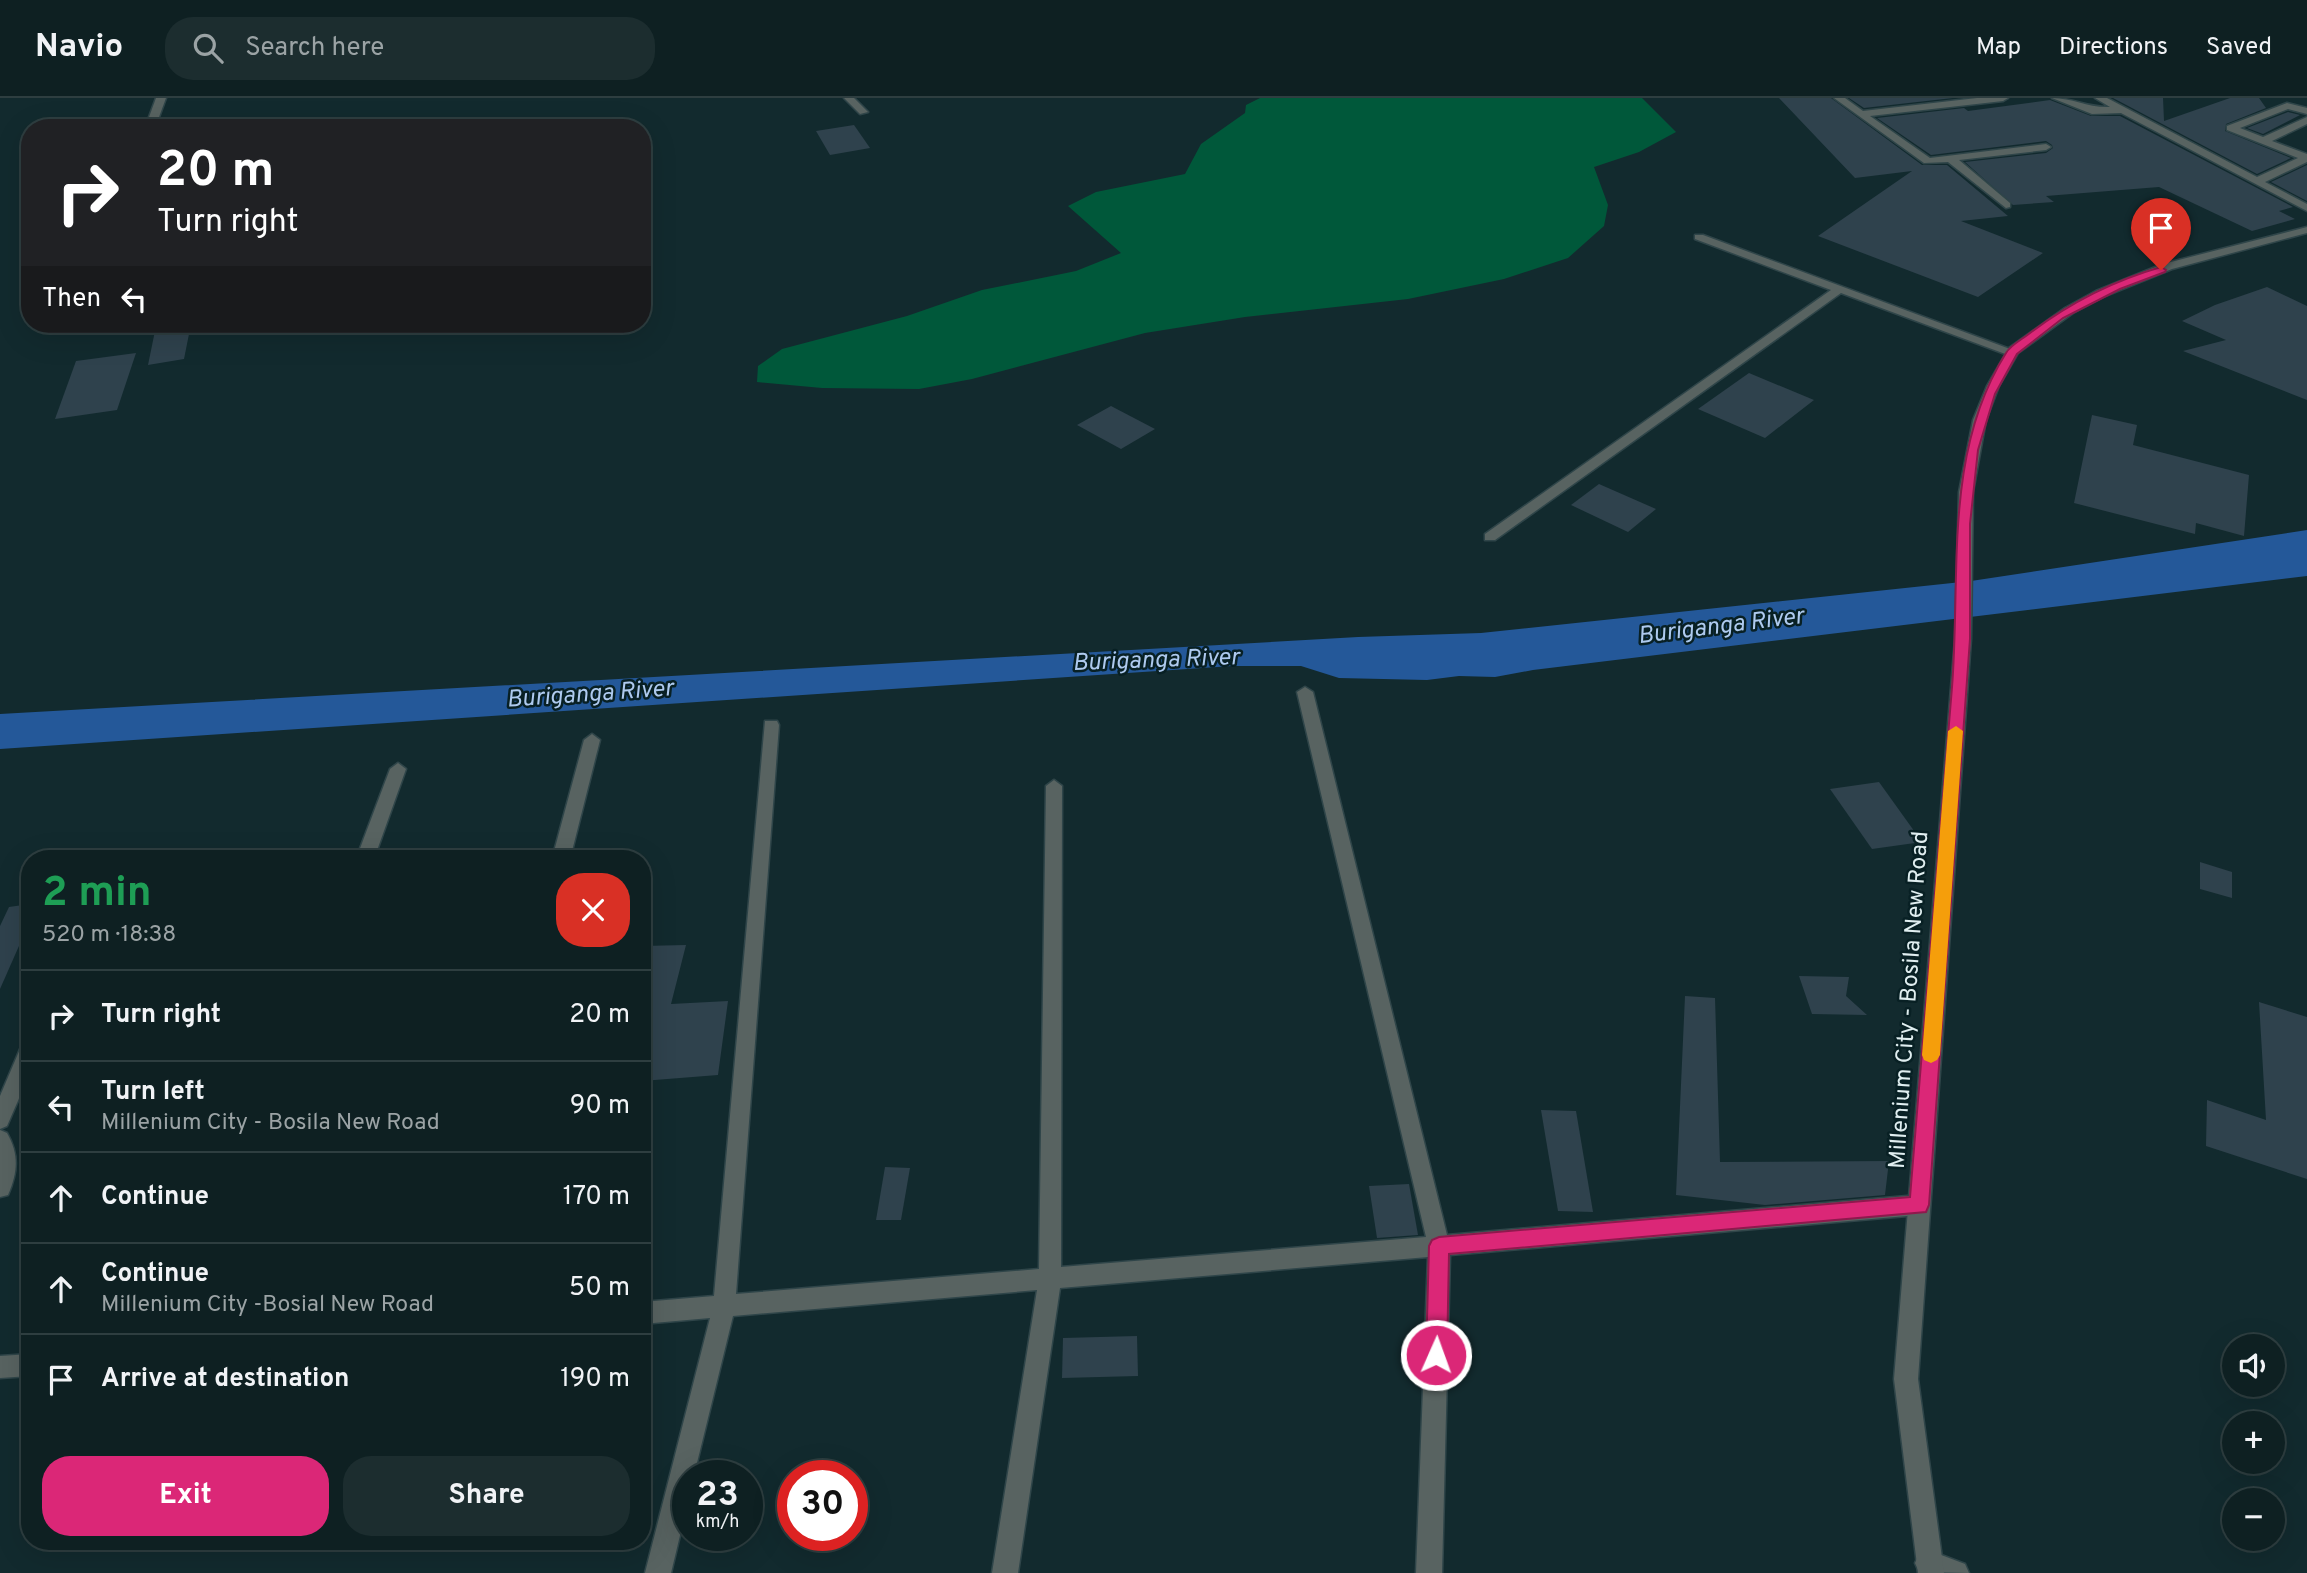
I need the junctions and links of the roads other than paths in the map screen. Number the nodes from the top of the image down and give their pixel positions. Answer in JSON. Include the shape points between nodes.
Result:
{"nodes":[{"id":1,"x":162,"y":98,"type":"edge"},
{"id":2,"x":849,"y":98,"type":"edge"},
{"id":3,"x":1839,"y":98,"type":"edge"},
{"id":4,"x":2003,"y":98,"type":"edge"},
{"id":5,"x":2057,"y":98,"type":"edge"},
{"id":6,"x":2101,"y":98,"type":"edge"},
{"id":7,"x":2120,"y":110,"type":"junction"},
{"id":8,"x":2307,"y":111,"type":"edge"},
{"id":9,"x":863,"y":112,"type":"dead end"},
{"id":10,"x":1861,"y":114,"type":"junction"},
{"id":11,"x":154,"y":119,"type":"edge"},
{"id":12,"x":2307,"y":120,"type":"edge"},
{"id":13,"x":2263,"y":141,"type":"junction"},
{"id":14,"x":2046,"y":147,"type":"dead end"},
{"id":15,"x":2307,"y":158,"type":"edge"},
{"id":16,"x":1951,"y":159,"type":"junction"},
{"id":17,"x":2258,"y":181,"type":"junction"},
{"id":18,"x":2006,"y":205,"type":"dead end"},
{"id":19,"x":2307,"y":208,"type":"edge"},
{"id":20,"x":2307,"y":230,"type":"edge"},
{"id":21,"x":1699,"y":237,"type":"dead end"},
{"id":22,"x":1840,"y":289,"type":"junction"},
{"id":23,"x":2012,"y":352,"type":"junction"},
{"id":24,"x":1490,"y":537,"type":"dead end"},
{"id":25,"x":1305,"y":692,"type":"dead end"},
{"id":26,"x":771,"y":725,"type":"dead end"},
{"id":27,"x":592,"y":740,"type":"dead end"},
{"id":28,"x":398,"y":769,"type":"dead end"},
{"id":29,"x":1054,"y":786,"type":"dead end"},
{"id":30,"x":368,"y":850,"type":"edge"},
{"id":31,"x":563,"y":850,"type":"edge"},
{"id":32,"x":21,"y":1070,"type":"edge"},
{"id":33,"x":0,"y":1120,"type":"edge"},
{"id":34,"x":0,"y":1139,"type":"edge"},
{"id":35,"x":0,"y":1188,"type":"edge"},
{"id":36,"x":1919,"y":1205,"type":"junction"},
{"id":37,"x":1439,"y":1246,"type":"junction"},
{"id":38,"x":1050,"y":1279,"type":"junction"},
{"id":39,"x":724,"y":1306,"type":"junction"},
{"id":40,"x":651,"y":1312,"type":"edge"},
{"id":41,"x":21,"y":1366,"type":"edge"},
{"id":42,"x":0,"y":1367,"type":"edge"},
{"id":43,"x":1929,"y":1568,"type":"edge"},
{"id":44,"x":658,"y":1573,"type":"edge"},
{"id":45,"x":1005,"y":1573,"type":"edge"},
{"id":46,"x":1430,"y":1573,"type":"edge"},
{"id":47,"x":1956,"y":1573,"type":"edge"}],
"edges":[{"from":1,"to":11,"type":"street"},
{"from":2,"to":9,"type":"street"},
{"from":3,"to":10,"type":"street"},
{"from":4,"to":10,"type":"street"},
{"from":5,"to":7,"type":"street","via":[[2092,111]]},
{"from":6,"to":7,"type":"street"},
{"from":7,"to":17,"type":"street"},
{"from":8,"to":13,"type":"street","via":[[2287,106],[2231,128]]},
{"from":10,"to":16,"type":"street","via":[[1928,161]]},
{"from":12,"to":13,"type":"street"},
{"from":13,"to":15,"type":"street"},
{"from":14,"to":16,"type":"street"},
{"from":15,"to":17,"type":"street"},
{"from":16,"to":18,"type":"street"},
{"from":17,"to":19,"type":"street"},
{"from":20,"to":23,"type":"street","via":[[2206,253],[2116,287],[2059,315]]},
{"from":21,"to":22,"type":"street"},
{"from":22,"to":23,"type":"street"},
{"from":22,"to":24,"type":"street"},
{"from":23,"to":36,"type":"street","name":"Millenium City - Bosila New Road","via":[[1990,394],[1972,450],[1964,524],[1963,639]]},
{"from":25,"to":37,"type":"street"},
{"from":26,"to":39,"type":"street"},
{"from":27,"to":31,"type":"street"},
{"from":28,"to":30,"type":"street"},
{"from":29,"to":38,"type":"street"},
{"from":32,"to":33,"type":"street"},
{"from":34,"to":35,"type":"street","via":[[7,1152]]},
{"from":36,"to":37,"type":"street"},
{"from":36,"to":43,"type":"street","name":"Millenium City - Bosila New Road","via":[[1906,1379]]},
{"from":37,"to":38,"type":"street"},
{"from":37,"to":46,"type":"street"},
{"from":38,"to":39,"type":"street"},
{"from":38,"to":45,"type":"street"},
{"from":39,"to":40,"type":"street"},
{"from":39,"to":44,"type":"street"},
{"from":41,"to":42,"type":"street"},
{"from":43,"to":47,"type":"street"}]}
